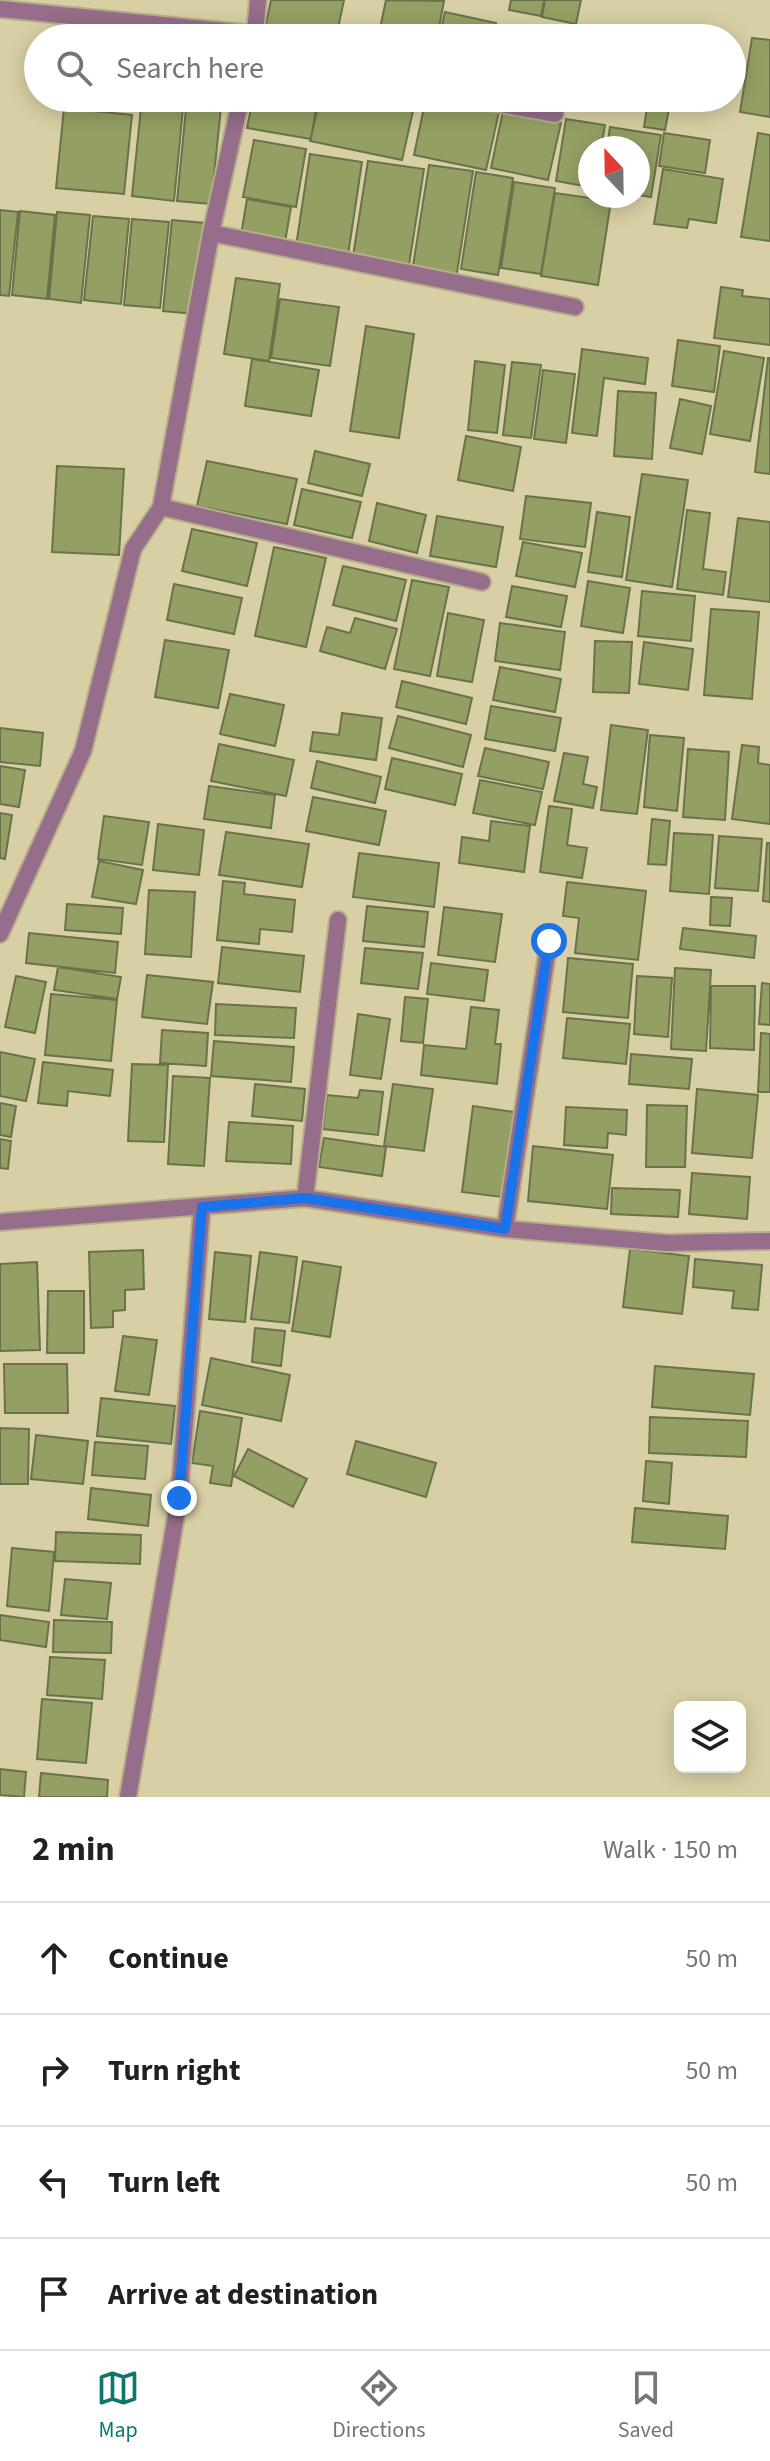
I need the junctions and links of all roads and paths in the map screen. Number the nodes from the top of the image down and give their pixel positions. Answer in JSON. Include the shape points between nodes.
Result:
{"nodes":[{"id":1,"x":258,"y":0,"type":"edge"},
{"id":2,"x":0,"y":9,"type":"edge"},
{"id":3,"x":142,"y":24,"type":"edge"},
{"id":4,"x":256,"y":24,"type":"edge"},
{"id":5,"x":238,"y":112,"type":"edge"},
{"id":6,"x":544,"y":112,"type":"edge"},
{"id":7,"x":555,"y":114,"type":"dead end"},
{"id":8,"x":211,"y":233,"type":"junction"},
{"id":9,"x":575,"y":307,"type":"dead end"},
{"id":10,"x":161,"y":507,"type":"junction"},
{"id":11,"x":482,"y":582,"type":"dead end"},
{"id":12,"x":338,"y":920,"type":"dead end"},
{"id":13,"x":0,"y":934,"type":"edge"},
{"id":14,"x":549,"y":941,"type":"dead end"},
{"id":15,"x":305,"y":1198,"type":"junction"},
{"id":16,"x":202,"y":1207,"type":"junction"},
{"id":17,"x":0,"y":1222,"type":"edge"},
{"id":18,"x":505,"y":1229,"type":"junction"},
{"id":19,"x":770,"y":1241,"type":"edge"},
{"id":20,"x":128,"y":1797,"type":"edge"}],
"edges":[{"from":1,"to":4,"type":"street"},
{"from":2,"to":3,"type":"street"},
{"from":5,"to":8,"type":"street"},
{"from":6,"to":7,"type":"street"},
{"from":8,"to":9,"type":"street"},
{"from":8,"to":10,"type":"street"},
{"from":10,"to":11,"type":"street"},
{"from":10,"to":13,"type":"street","via":[[133,549],[83,751]]},
{"from":12,"to":15,"type":"street"},
{"from":14,"to":18,"type":"street"},
{"from":15,"to":16,"type":"street"},
{"from":15,"to":18,"type":"street"},
{"from":16,"to":17,"type":"street"},
{"from":16,"to":20,"type":"street","via":[[179,1498]]},
{"from":18,"to":19,"type":"street","via":[[667,1243]]}]}
